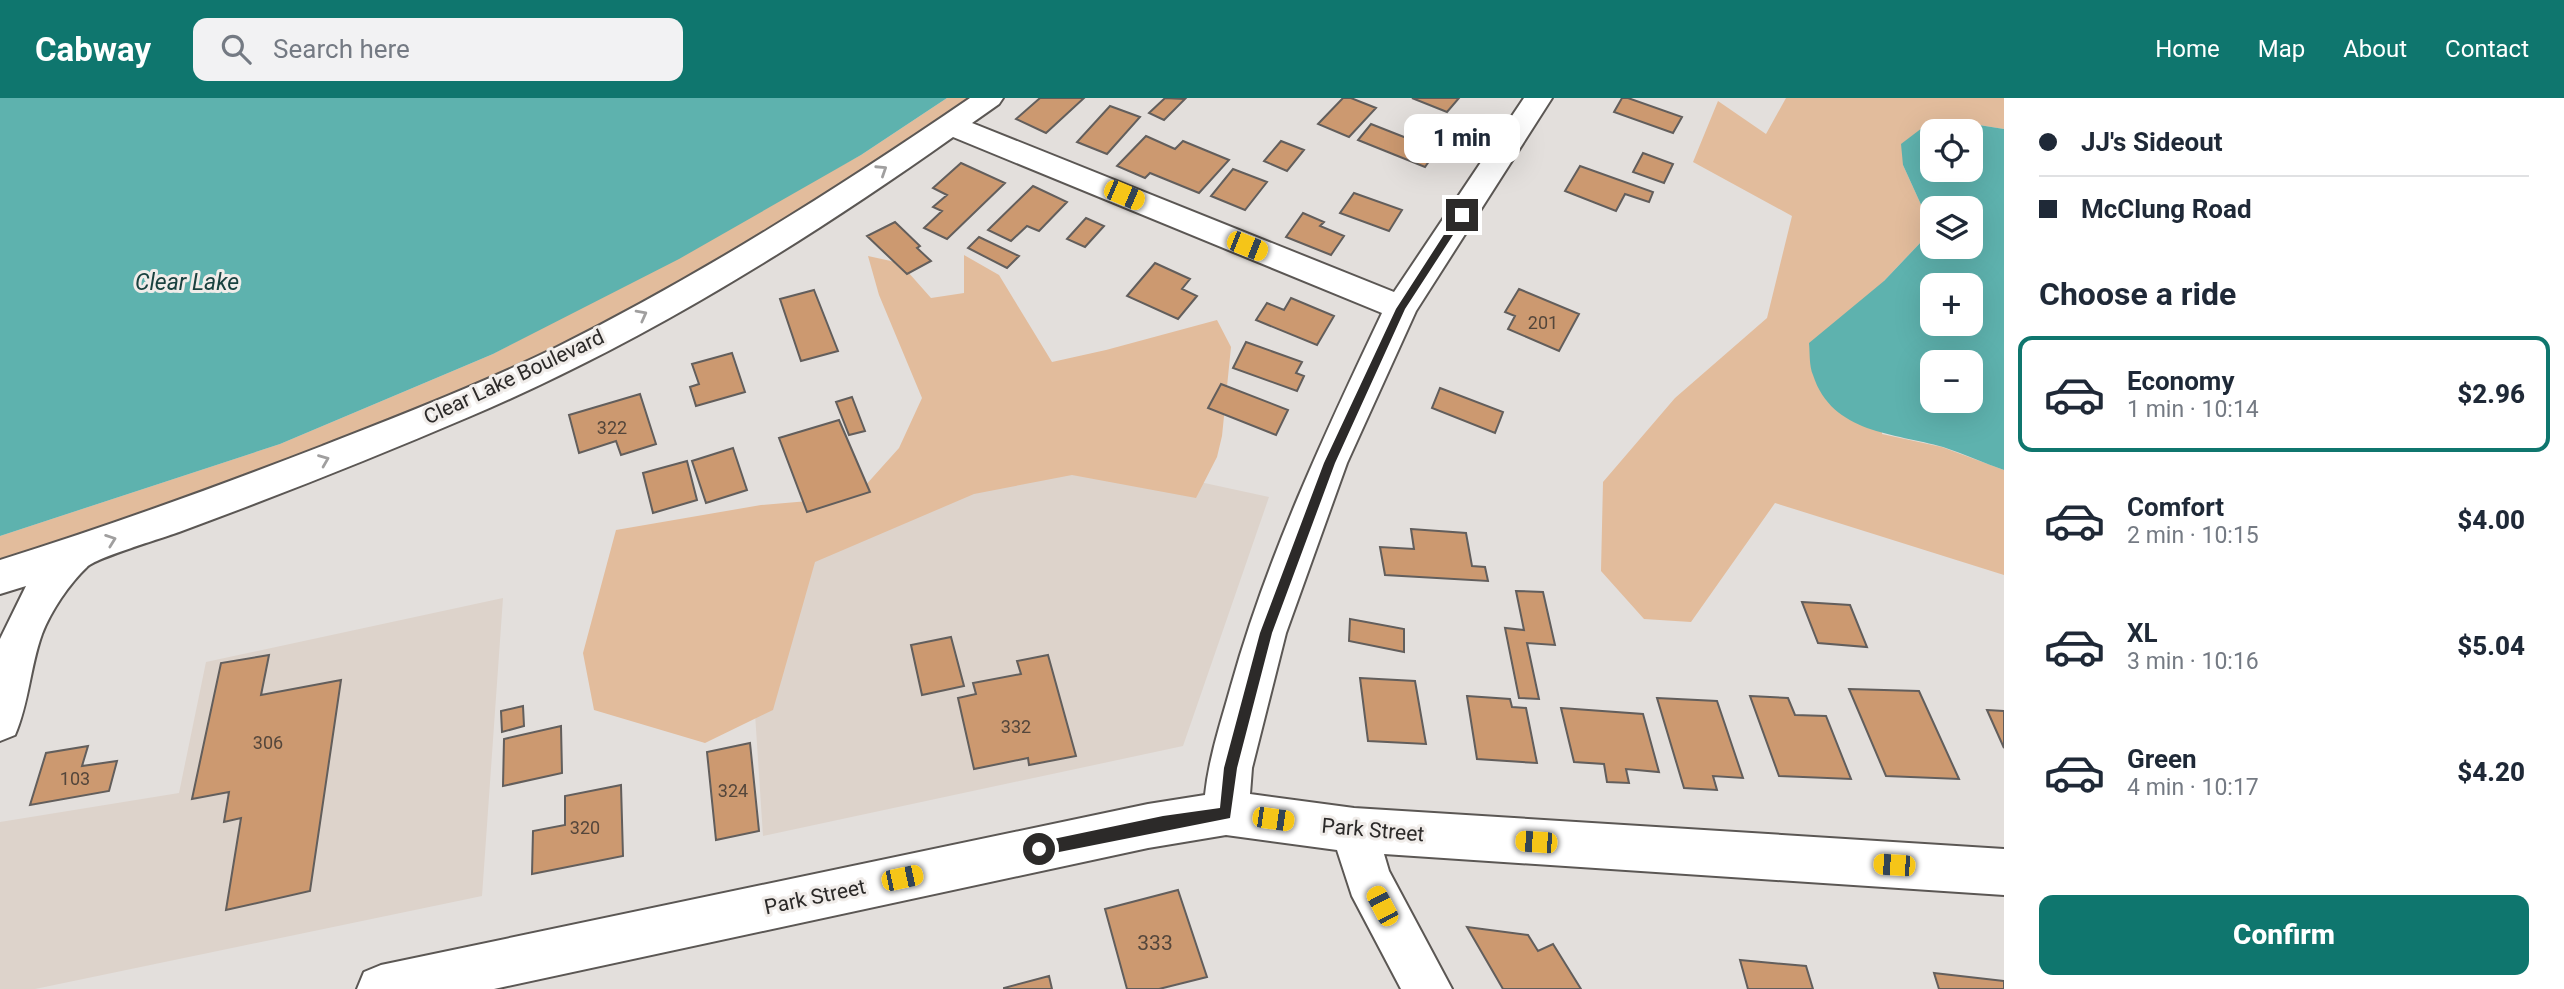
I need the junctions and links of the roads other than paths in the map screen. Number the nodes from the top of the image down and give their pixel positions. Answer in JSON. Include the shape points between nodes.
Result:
{"nodes":[{"id":1,"x":989,"y":98,"type":"edge"},
{"id":2,"x":1538,"y":98,"type":"edge"},
{"id":3,"x":951,"y":125,"type":"junction"},
{"id":4,"x":1401,"y":309,"type":"junction"},
{"id":5,"x":74,"y":554,"type":"junction"},
{"id":6,"x":0,"y":577,"type":"edge"},
{"id":7,"x":0,"y":589,"type":"edge"},
{"id":8,"x":22,"y":636,"type":"junction"},
{"id":9,"x":0,"y":721,"type":"edge"},
{"id":10,"x":1226,"y":813,"type":"junction"},
{"id":11,"x":1354,"y":830,"type":"junction"},
{"id":12,"x":2004,"y":872,"type":"edge"},
{"id":13,"x":381,"y":989,"type":"edge"},
{"id":14,"x":1429,"y":989,"type":"edge"}],
"edges":[{"from":1,"to":3,"type":"street","name":"Clear Lake Boulevard"},
{"from":2,"to":4,"type":"street"},
{"from":3,"to":4,"type":"street"},
{"from":5,"to":3,"type":"street","name":"Clear Lake Boulevard","one_way":true,"via":[[225,500],[516,380],[689,290]]},
{"from":4,"to":10,"type":"street","via":[[1329,463],[1266,633],[1230,768]]},
{"from":5,"to":6,"type":"street","name":"Clear Lake Boulevard"},
{"from":5,"to":8,"type":"street","via":[[37,601]]},
{"from":7,"to":8,"type":"street","via":[[16,609]]},
{"from":8,"to":9,"type":"street"},
{"from":10,"to":11,"type":"street","name":"Park Street"},
{"from":10,"to":13,"type":"street","name":"Park Street"},
{"from":11,"to":12,"type":"street","name":"Park Street"},
{"from":11,"to":14,"type":"street","via":[[1368,880]]}]}
